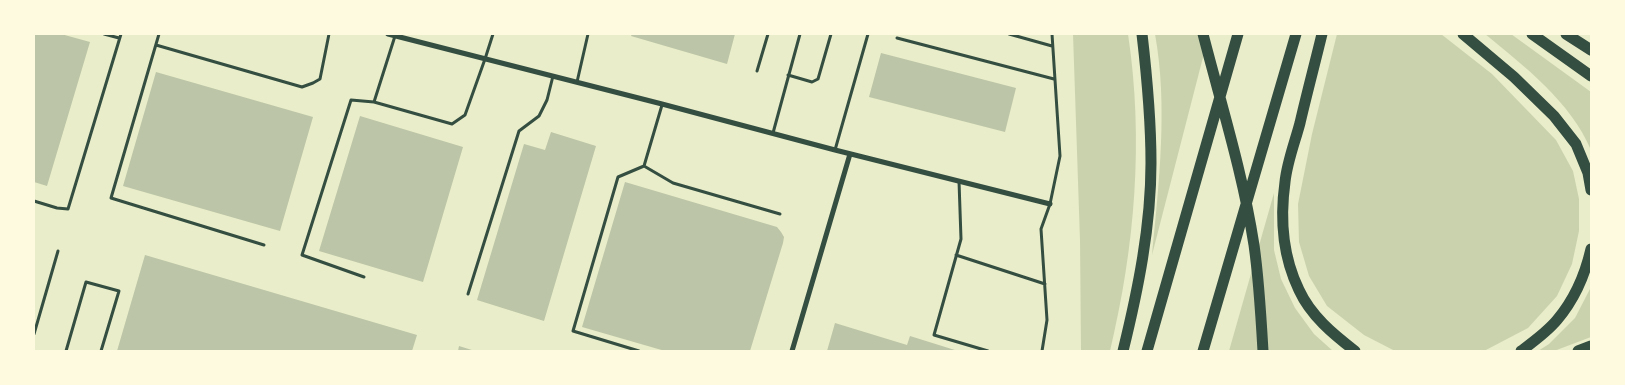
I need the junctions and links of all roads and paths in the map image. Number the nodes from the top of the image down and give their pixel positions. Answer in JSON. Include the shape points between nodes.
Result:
{"nodes":[{"id":1,"x":104,"y":34,"type":"edge"},
{"id":2,"x":159,"y":34,"type":"edge"},
{"id":3,"x":329,"y":34,"type":"edge"},
{"id":4,"x":388,"y":34,"type":"edge"},
{"id":5,"x":493,"y":34,"type":"edge"},
{"id":6,"x":588,"y":34,"type":"edge"},
{"id":7,"x":768,"y":34,"type":"edge"},
{"id":8,"x":800,"y":34,"type":"edge"},
{"id":9,"x":831,"y":34,"type":"edge"},
{"id":10,"x":868,"y":34,"type":"edge"},
{"id":11,"x":1009,"y":34,"type":"edge"},
{"id":12,"x":1052,"y":34,"type":"edge"},
{"id":13,"x":1142,"y":34,"type":"edge"},
{"id":14,"x":1203,"y":34,"type":"edge"},
{"id":15,"x":1238,"y":34,"type":"edge"},
{"id":16,"x":1296,"y":34,"type":"edge"},
{"id":17,"x":1322,"y":34,"type":"edge"},
{"id":18,"x":1463,"y":34,"type":"edge"},
{"id":19,"x":1532,"y":34,"type":"edge"},
{"id":20,"x":1566,"y":34,"type":"edge"},
{"id":21,"x":120,"y":36,"type":"edge"},
{"id":22,"x":396,"y":36,"type":"junction"},
{"id":23,"x":897,"y":38,"type":"dead end"},
{"id":24,"x":156,"y":45,"type":"junction"},
{"id":25,"x":1052,"y":46,"type":"junction"},
{"id":26,"x":1591,"y":50,"type":"edge"},
{"id":27,"x":485,"y":59,"type":"junction"},
{"id":28,"x":757,"y":71,"type":"dead end"},
{"id":29,"x":788,"y":75,"type":"junction"},
{"id":30,"x":553,"y":76,"type":"junction"},
{"id":31,"x":1591,"y":76,"type":"edge"},
{"id":32,"x":1054,"y":78,"type":"junction"},
{"id":33,"x":577,"y":82,"type":"junction"},
{"id":34,"x":374,"y":102,"type":"junction"},
{"id":35,"x":662,"y":104,"type":"junction"},
{"id":36,"x":773,"y":134,"type":"junction"},
{"id":37,"x":835,"y":150,"type":"junction"},
{"id":38,"x":850,"y":154,"type":"junction"},
{"id":39,"x":644,"y":166,"type":"junction"},
{"id":40,"x":958,"y":181,"type":"junction"},
{"id":41,"x":1591,"y":190,"type":"edge"},
{"id":42,"x":34,"y":201,"type":"edge"},
{"id":43,"x":1050,"y":204,"type":"junction"},
{"id":44,"x":780,"y":214,"type":"dead end"},
{"id":45,"x":264,"y":245,"type":"dead end"},
{"id":46,"x":1591,"y":250,"type":"edge"},
{"id":47,"x":58,"y":251,"type":"dead end"},
{"id":48,"x":956,"y":255,"type":"junction"},
{"id":49,"x":364,"y":277,"type":"dead end"},
{"id":50,"x":1045,"y":284,"type":"junction"},
{"id":51,"x":468,"y":294,"type":"dead end"},
{"id":52,"x":34,"y":334,"type":"edge"},
{"id":53,"x":1591,"y":346,"type":"edge"},
{"id":54,"x":66,"y":351,"type":"edge"},
{"id":55,"x":101,"y":351,"type":"edge"},
{"id":56,"x":639,"y":351,"type":"edge"},
{"id":57,"x":792,"y":351,"type":"edge"},
{"id":58,"x":988,"y":351,"type":"edge"},
{"id":59,"x":1042,"y":351,"type":"edge"},
{"id":60,"x":1123,"y":351,"type":"edge"},
{"id":61,"x":1147,"y":351,"type":"edge"},
{"id":62,"x":1203,"y":351,"type":"edge"},
{"id":63,"x":1263,"y":351,"type":"edge"},
{"id":64,"x":1355,"y":351,"type":"edge"},
{"id":65,"x":1521,"y":351,"type":"edge"},
{"id":66,"x":1578,"y":351,"type":"edge"}],
"edges":[{"from":1,"to":21,"type":"lane"},
{"from":2,"to":24,"type":"lane"},
{"from":3,"to":24,"type":"lane","via":[[320,79],[302,87]]},
{"from":4,"to":22,"type":"street"},
{"from":5,"to":27,"type":"lane"},
{"from":6,"to":33,"type":"lane"},
{"from":7,"to":28,"type":"lane"},
{"from":8,"to":29,"type":"lane"},
{"from":9,"to":29,"type":"lane","via":[[818,79],[812,82]]},
{"from":10,"to":37,"type":"lane"},
{"from":11,"to":25,"type":"lane"},
{"from":12,"to":25,"type":"lane"},
{"from":13,"to":60,"type":"highway","via":[[1148,85],[1150,173],[1138,285]]},
{"from":14,"to":63,"type":"highway","via":[[1241,180],[1259,288]]},
{"from":15,"to":61,"type":"highway"},
{"from":16,"to":62,"type":"highway"},
{"from":17,"to":64,"type":"highway","via":[[1285,180],[1284,240],[1299,291],[1314,314]]},
{"from":18,"to":41,"type":"highway","via":[[1554,116],[1576,144]]},
{"from":19,"to":31,"type":"highway"},
{"from":20,"to":26,"type":"highway"},
{"from":21,"to":42,"type":"lane","via":[[68,209]]},
{"from":22,"to":27,"type":"street"},
{"from":22,"to":34,"type":"lane"},
{"from":23,"to":32,"type":"lane"},
{"from":24,"to":45,"type":"lane","via":[[111,198]]},
{"from":25,"to":32,"type":"lane"},
{"from":27,"to":30,"type":"street"},
{"from":27,"to":34,"type":"lane","via":[[465,115],[452,124]]},
{"from":29,"to":36,"type":"lane"},
{"from":30,"to":33,"type":"street"},
{"from":30,"to":51,"type":"lane","via":[[539,116],[519,131]]},
{"from":32,"to":43,"type":"lane","via":[[1060,156]]},
{"from":33,"to":35,"type":"street"},
{"from":34,"to":49,"type":"lane","via":[[351,100],[302,255]]},
{"from":35,"to":36,"type":"street"},
{"from":35,"to":39,"type":"lane"},
{"from":36,"to":37,"type":"street"},
{"from":37,"to":38,"type":"street"},
{"from":38,"to":40,"type":"street"},
{"from":38,"to":57,"type":"street"},
{"from":39,"to":44,"type":"lane","via":[[673,183]]},
{"from":39,"to":56,"type":"lane","via":[[618,177],[572,332]]},
{"from":40,"to":43,"type":"street"},
{"from":40,"to":48,"type":"lane","via":[[961,239]]},
{"from":43,"to":50,"type":"lane","via":[[1041,229]]},
{"from":46,"to":65,"type":"highway","via":[[1574,297],[1557,321]]},
{"from":47,"to":52,"type":"lane"},
{"from":48,"to":50,"type":"lane"},
{"from":48,"to":58,"type":"lane","via":[[934,335]]},
{"from":50,"to":59,"type":"lane","via":[[1047,320]]},
{"from":53,"to":66,"type":"highway"},
{"from":54,"to":55,"type":"lane","via":[[86,282],[119,291]]}]}
